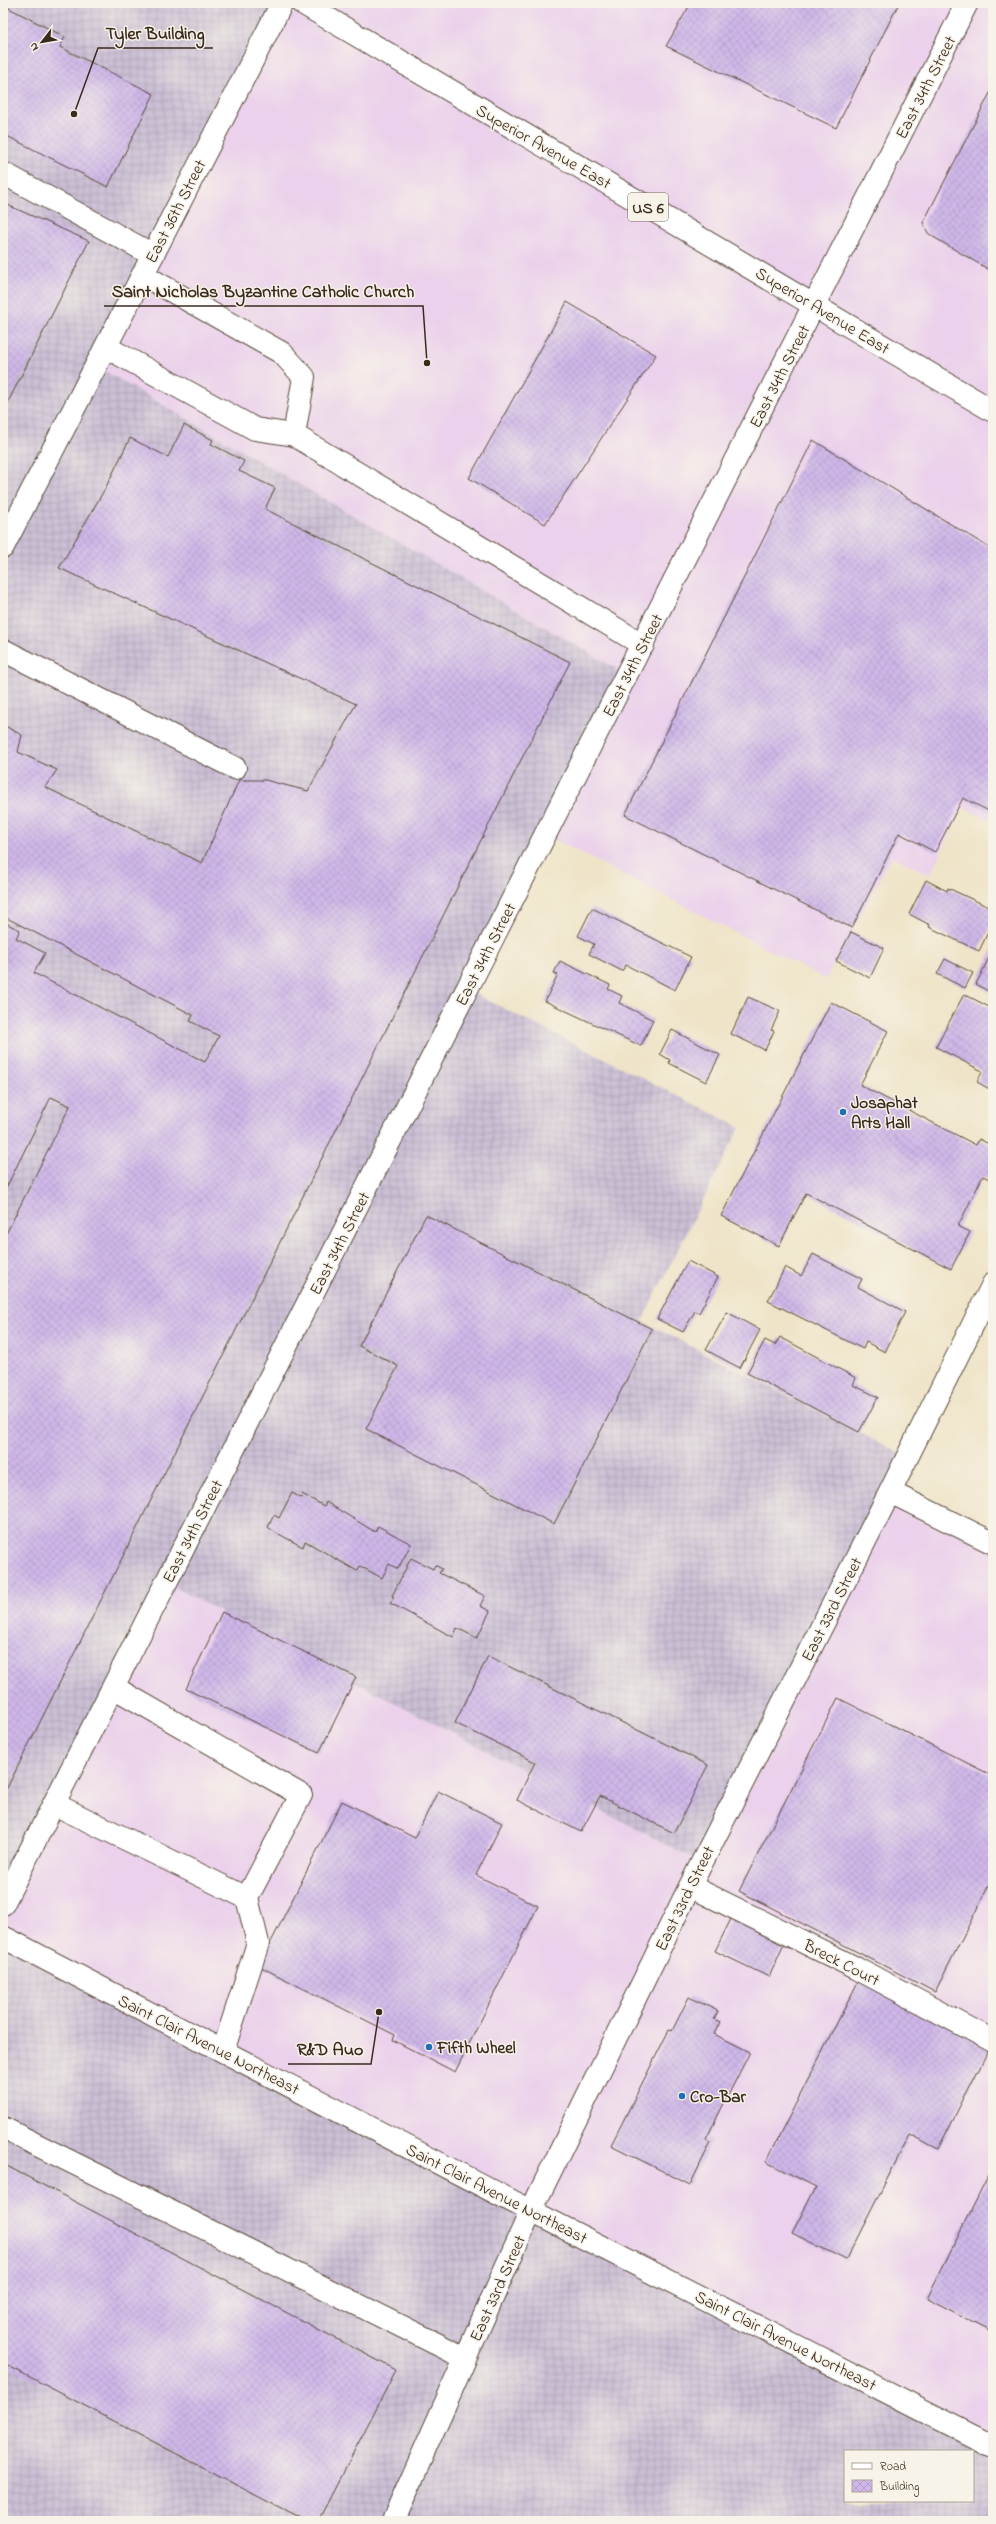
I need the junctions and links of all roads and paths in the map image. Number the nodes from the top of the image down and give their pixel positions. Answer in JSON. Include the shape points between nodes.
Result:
{"nodes":[{"id":1,"x":282,"y":3,"type":"edge"},
{"id":2,"x":302,"y":3,"type":"edge"},
{"id":3,"x":967,"y":3,"type":"edge"},
{"id":4,"x":3,"y":173,"type":"edge"},
{"id":5,"x":153,"y":255,"type":"junction"},
{"id":6,"x":143,"y":275,"type":"junction"},
{"id":7,"x":815,"y":305,"type":"junction"},
{"id":8,"x":106,"y":346,"type":"junction"},
{"id":9,"x":993,"y":411,"type":"edge"},
{"id":10,"x":294,"y":435,"type":"junction"},
{"id":11,"x":3,"y":547,"type":"edge"},
{"id":12,"x":642,"y":645,"type":"junction"},
{"id":13,"x":3,"y":650,"type":"edge"},
{"id":14,"x":235,"y":768,"type":"dead end"},
{"id":15,"x":993,"y":1284,"type":"edge"},
{"id":16,"x":890,"y":1492,"type":"junction"},
{"id":17,"x":993,"y":1543,"type":"edge"},
{"id":18,"x":114,"y":1687,"type":"junction"},
{"id":19,"x":54,"y":1804,"type":"junction"},
{"id":20,"x":690,"y":1886,"type":"junction"},
{"id":21,"x":247,"y":1898,"type":"junction"},
{"id":22,"x":3,"y":1904,"type":"edge"},
{"id":23,"x":3,"y":1937,"type":"edge"},
{"id":24,"x":993,"y":2041,"type":"edge"},
{"id":25,"x":223,"y":2051,"type":"junction"},
{"id":26,"x":3,"y":2128,"type":"edge"},
{"id":27,"x":531,"y":2211,"type":"junction"},
{"id":28,"x":465,"y":2358,"type":"junction"},
{"id":29,"x":993,"y":2446,"type":"edge"},
{"id":30,"x":393,"y":2521,"type":"edge"}],
"edges":[{"from":1,"to":5,"type":"street","name":"East 36th Street"},
{"from":2,"to":7,"type":"street","name":"Superior Avenue East","number":"US 6"},
{"from":3,"to":7,"type":"street","name":"East 34th Street"},
{"from":4,"to":5,"type":"street"},
{"from":5,"to":6,"type":"street","name":"East 36th Street"},
{"from":6,"to":8,"type":"street","name":"East 36th Street"},
{"from":6,"to":10,"type":"street","via":[[282,353],[304,377]]},
{"from":7,"to":9,"type":"street","name":"Superior Avenue East","number":"US 6"},
{"from":7,"to":12,"type":"street","name":"East 34th Street"},
{"from":8,"to":10,"type":"street","via":[[254,429]]},
{"from":8,"to":11,"type":"street","name":"East 36th Street"},
{"from":10,"to":12,"type":"street"},
{"from":12,"to":18,"type":"street","name":"East 34th Street"},
{"from":13,"to":14,"type":"street"},
{"from":15,"to":16,"type":"street","name":"East 33rd Street"},
{"from":16,"to":17,"type":"street"},
{"from":16,"to":20,"type":"street","name":"East 33rd Street"},
{"from":18,"to":19,"type":"street","name":"East 34th Street"},
{"from":18,"to":21,"type":"street","via":[[301,1796]]},
{"from":19,"to":21,"type":"street"},
{"from":19,"to":22,"type":"street","name":"East 34th Street"},
{"from":20,"to":24,"type":"street","name":"Breck Court","via":[[858,1969]]},
{"from":20,"to":27,"type":"street","name":"East 33rd Street"},
{"from":21,"to":25,"type":"street","via":[[258,1943]]},
{"from":23,"to":25,"type":"street","name":"Saint Clair Avenue Northeast"},
{"from":25,"to":27,"type":"street","name":"Saint Clair Avenue Northeast"},
{"from":26,"to":28,"type":"street"},
{"from":27,"to":28,"type":"street","name":"East 33rd Street"},
{"from":27,"to":29,"type":"street","name":"Saint Clair Avenue Northeast"},
{"from":28,"to":30,"type":"street","name":"East 33rd Street"}]}
